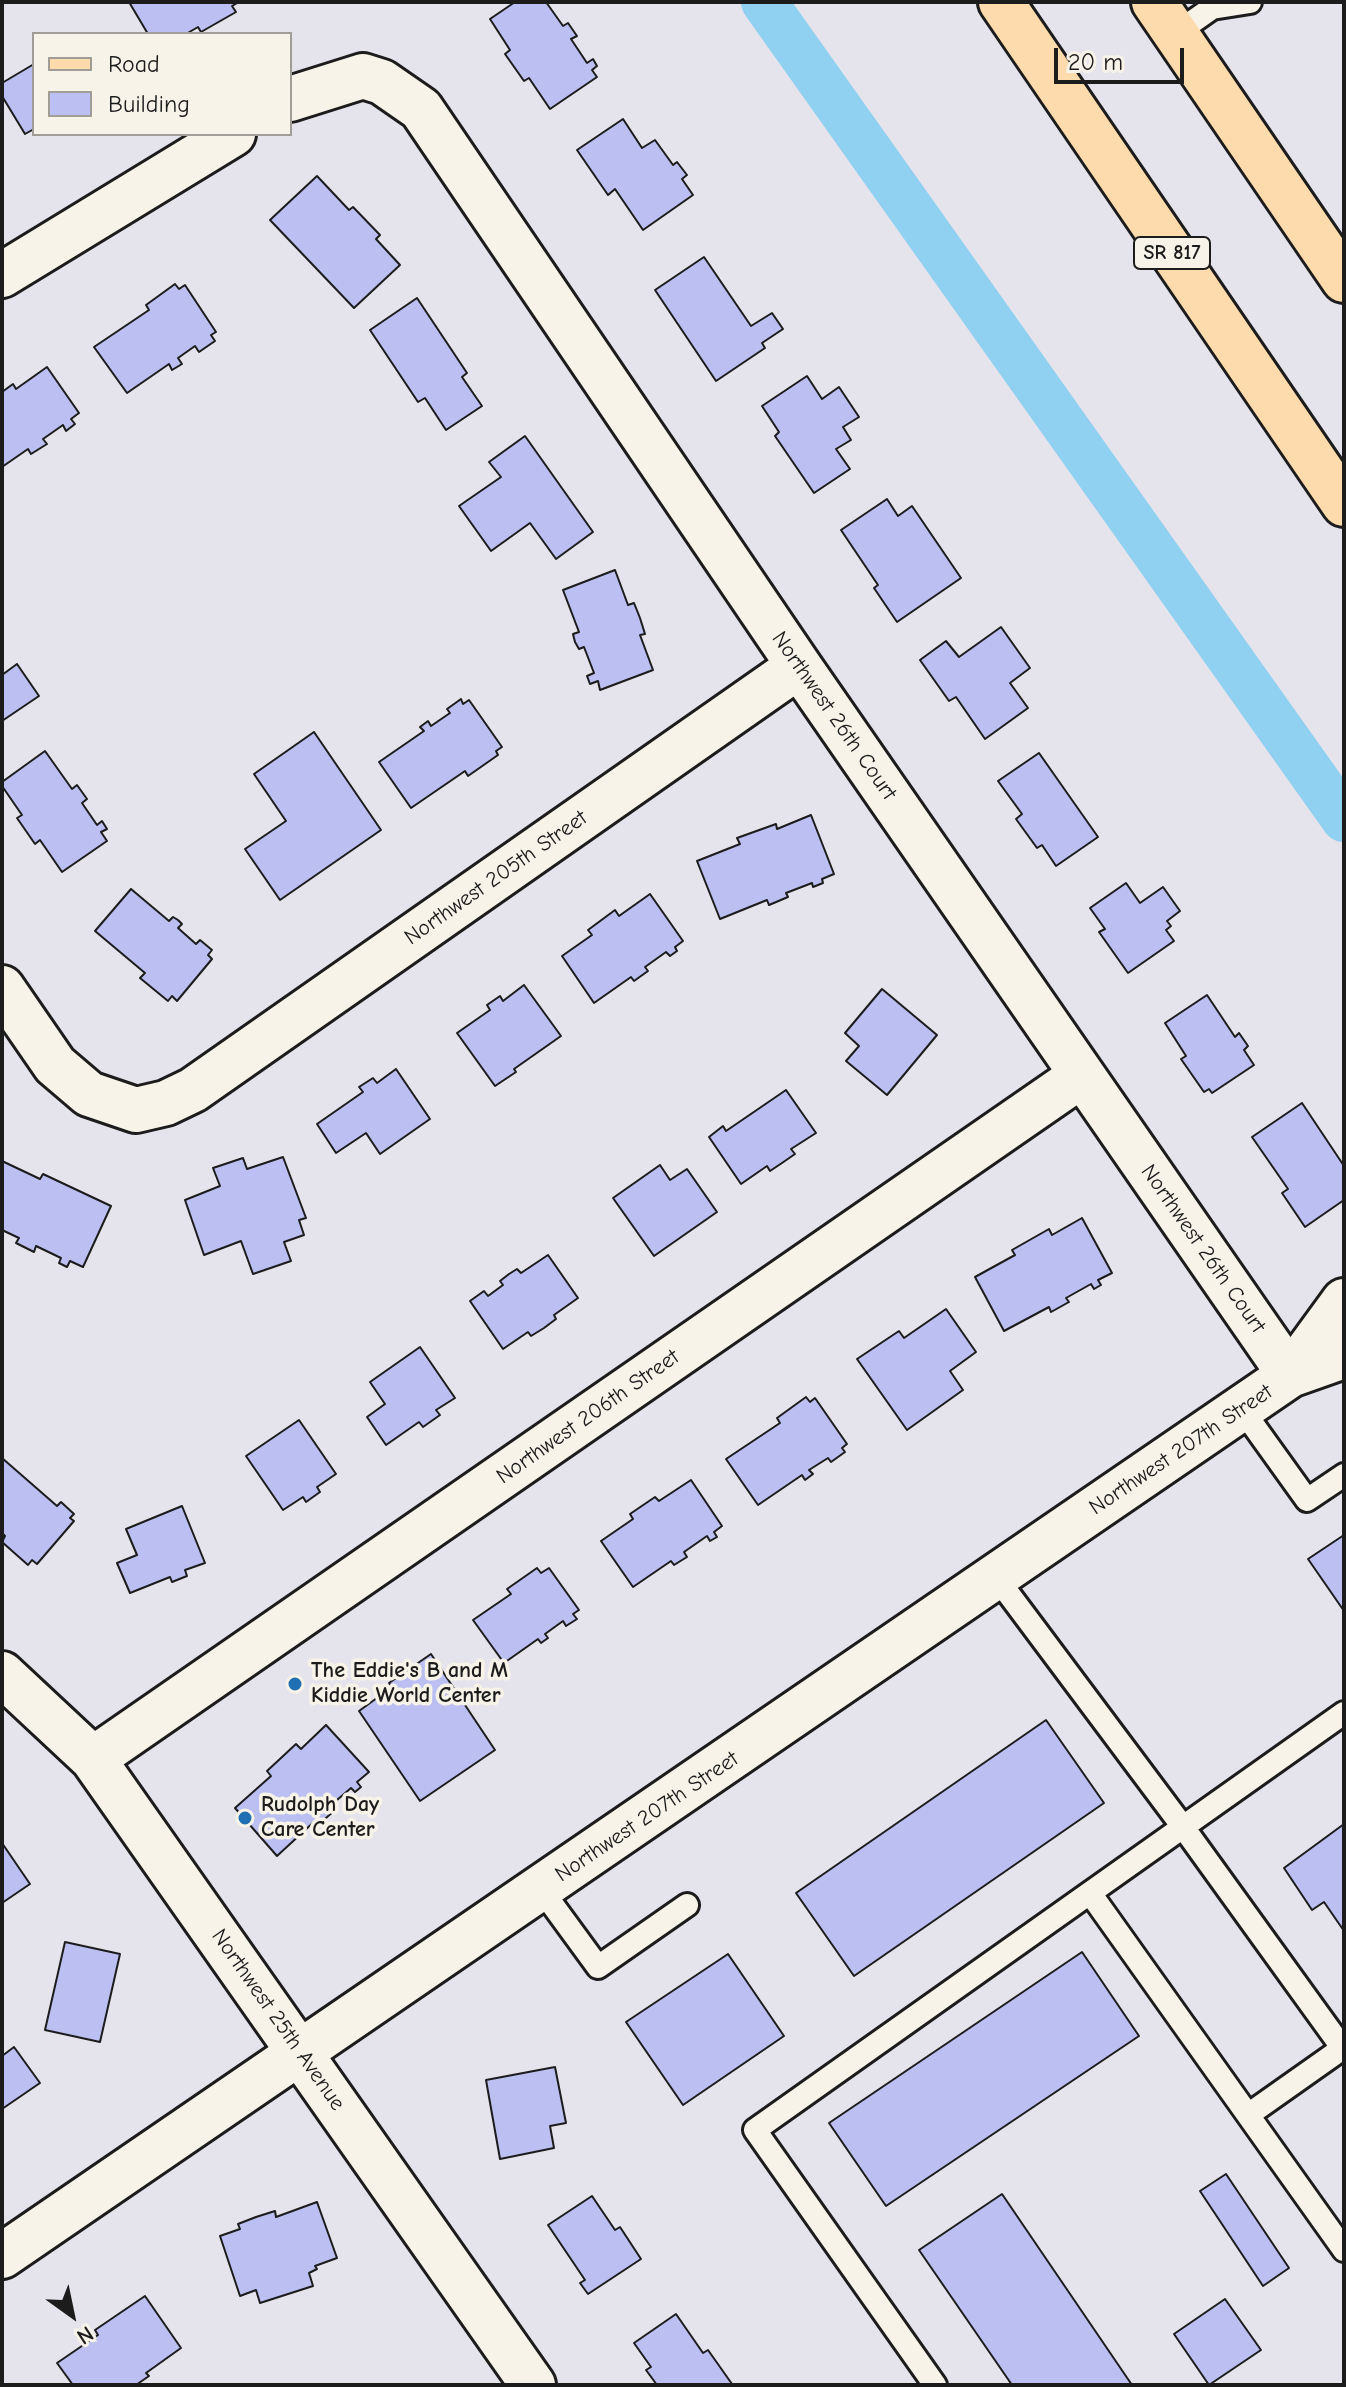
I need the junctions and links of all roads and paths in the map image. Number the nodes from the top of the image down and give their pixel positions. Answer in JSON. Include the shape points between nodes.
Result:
{"nodes":[{"id":1,"x":1001,"y":2,"type":"edge"},
{"id":2,"x":1250,"y":2,"type":"edge"},
{"id":3,"x":1213,"y":5,"type":"edge"},
{"id":4,"x":1164,"y":18,"type":"edge"},
{"id":5,"x":292,"y":98,"type":"edge"},
{"id":6,"x":230,"y":136,"type":"edge"},
{"id":7,"x":2,"y":275,"type":"edge"},
{"id":8,"x":1344,"y":280,"type":"edge"},
{"id":9,"x":1344,"y":504,"type":"edge"},
{"id":10,"x":799,"y":666,"type":"junction"},
{"id":11,"x":2,"y":988,"type":"edge"},
{"id":12,"x":1082,"y":1075,"type":"junction"},
{"id":13,"x":1344,"y":1301,"type":"edge"},
{"id":14,"x":1344,"y":1356,"type":"edge"},
{"id":15,"x":1290,"y":1375,"type":"junction"},
{"id":16,"x":1241,"y":1408,"type":"junction"},
{"id":17,"x":1344,"y":1475,"type":"edge"},
{"id":18,"x":996,"y":1577,"type":"junction"},
{"id":19,"x":2,"y":1674,"type":"edge"},
{"id":20,"x":1344,"y":1713,"type":"edge"},
{"id":21,"x":93,"y":1759,"type":"junction"},
{"id":22,"x":1183,"y":1827,"type":"junction"},
{"id":23,"x":541,"y":1889,"type":"junction"},
{"id":24,"x":1090,"y":1893,"type":"junction"},
{"id":25,"x":687,"y":1905,"type":"dead end"},
{"id":26,"x":1343,"y":2049,"type":"edge"},
{"id":27,"x":302,"y":2053,"type":"junction"},
{"id":28,"x":1248,"y":2115,"type":"junction"},
{"id":29,"x":1344,"y":2250,"type":"edge"},
{"id":30,"x":2,"y":2256,"type":"edge"},
{"id":31,"x":533,"y":2385,"type":"edge"},
{"id":32,"x":935,"y":2385,"type":"edge"}],
"edges":[{"from":1,"to":9,"type":"main road","number":"SR 817"},
{"from":2,"to":3,"type":"lane"},
{"from":3,"to":4,"type":"lane"},
{"from":4,"to":8,"type":"main road"},
{"from":5,"to":10,"type":"street","name":"Northwest 26th Court","via":[[363,76],[382,82],[421,109]]},
{"from":6,"to":7,"type":"street"},
{"from":10,"to":11,"type":"street","name":"Northwest 205th Street","via":[[193,1090],[166,1103],[136,1110],[89,1094],[55,1065]]},
{"from":10,"to":12,"type":"street","name":"Northwest 26th Court"},
{"from":12,"to":15,"type":"street","name":"Northwest 26th Court"},
{"from":12,"to":21,"type":"street","name":"Northwest 206th Street"},
{"from":13,"to":15,"type":"street","name":"Northwest 207th Street"},
{"from":14,"to":15,"type":"street","name":"Northwest 207th Street"},
{"from":15,"to":16,"type":"street","name":"Northwest 207th Street"},
{"from":16,"to":17,"type":"lane","via":[[1307,1500]]},
{"from":16,"to":18,"type":"street","name":"Northwest 207th Street"},
{"from":18,"to":22,"type":"lane"},
{"from":18,"to":23,"type":"street","name":"Northwest 207th Street"},
{"from":19,"to":21,"type":"street","name":"Northwest 25th Avenue"},
{"from":20,"to":22,"type":"lane"},
{"from":21,"to":27,"type":"street","name":"Northwest 25th Avenue"},
{"from":22,"to":24,"type":"lane"},
{"from":22,"to":26,"type":"lane"},
{"from":23,"to":25,"type":"lane","via":[[598,1967]]},
{"from":23,"to":27,"type":"street","name":"Northwest 207th Street"},
{"from":24,"to":28,"type":"lane"},
{"from":24,"to":32,"type":"lane","via":[[755,2130]]},
{"from":26,"to":28,"type":"lane"},
{"from":27,"to":30,"type":"street","name":"Northwest 207th Street"},
{"from":27,"to":31,"type":"street","name":"Northwest 25th Avenue"},
{"from":28,"to":29,"type":"lane"}]}
